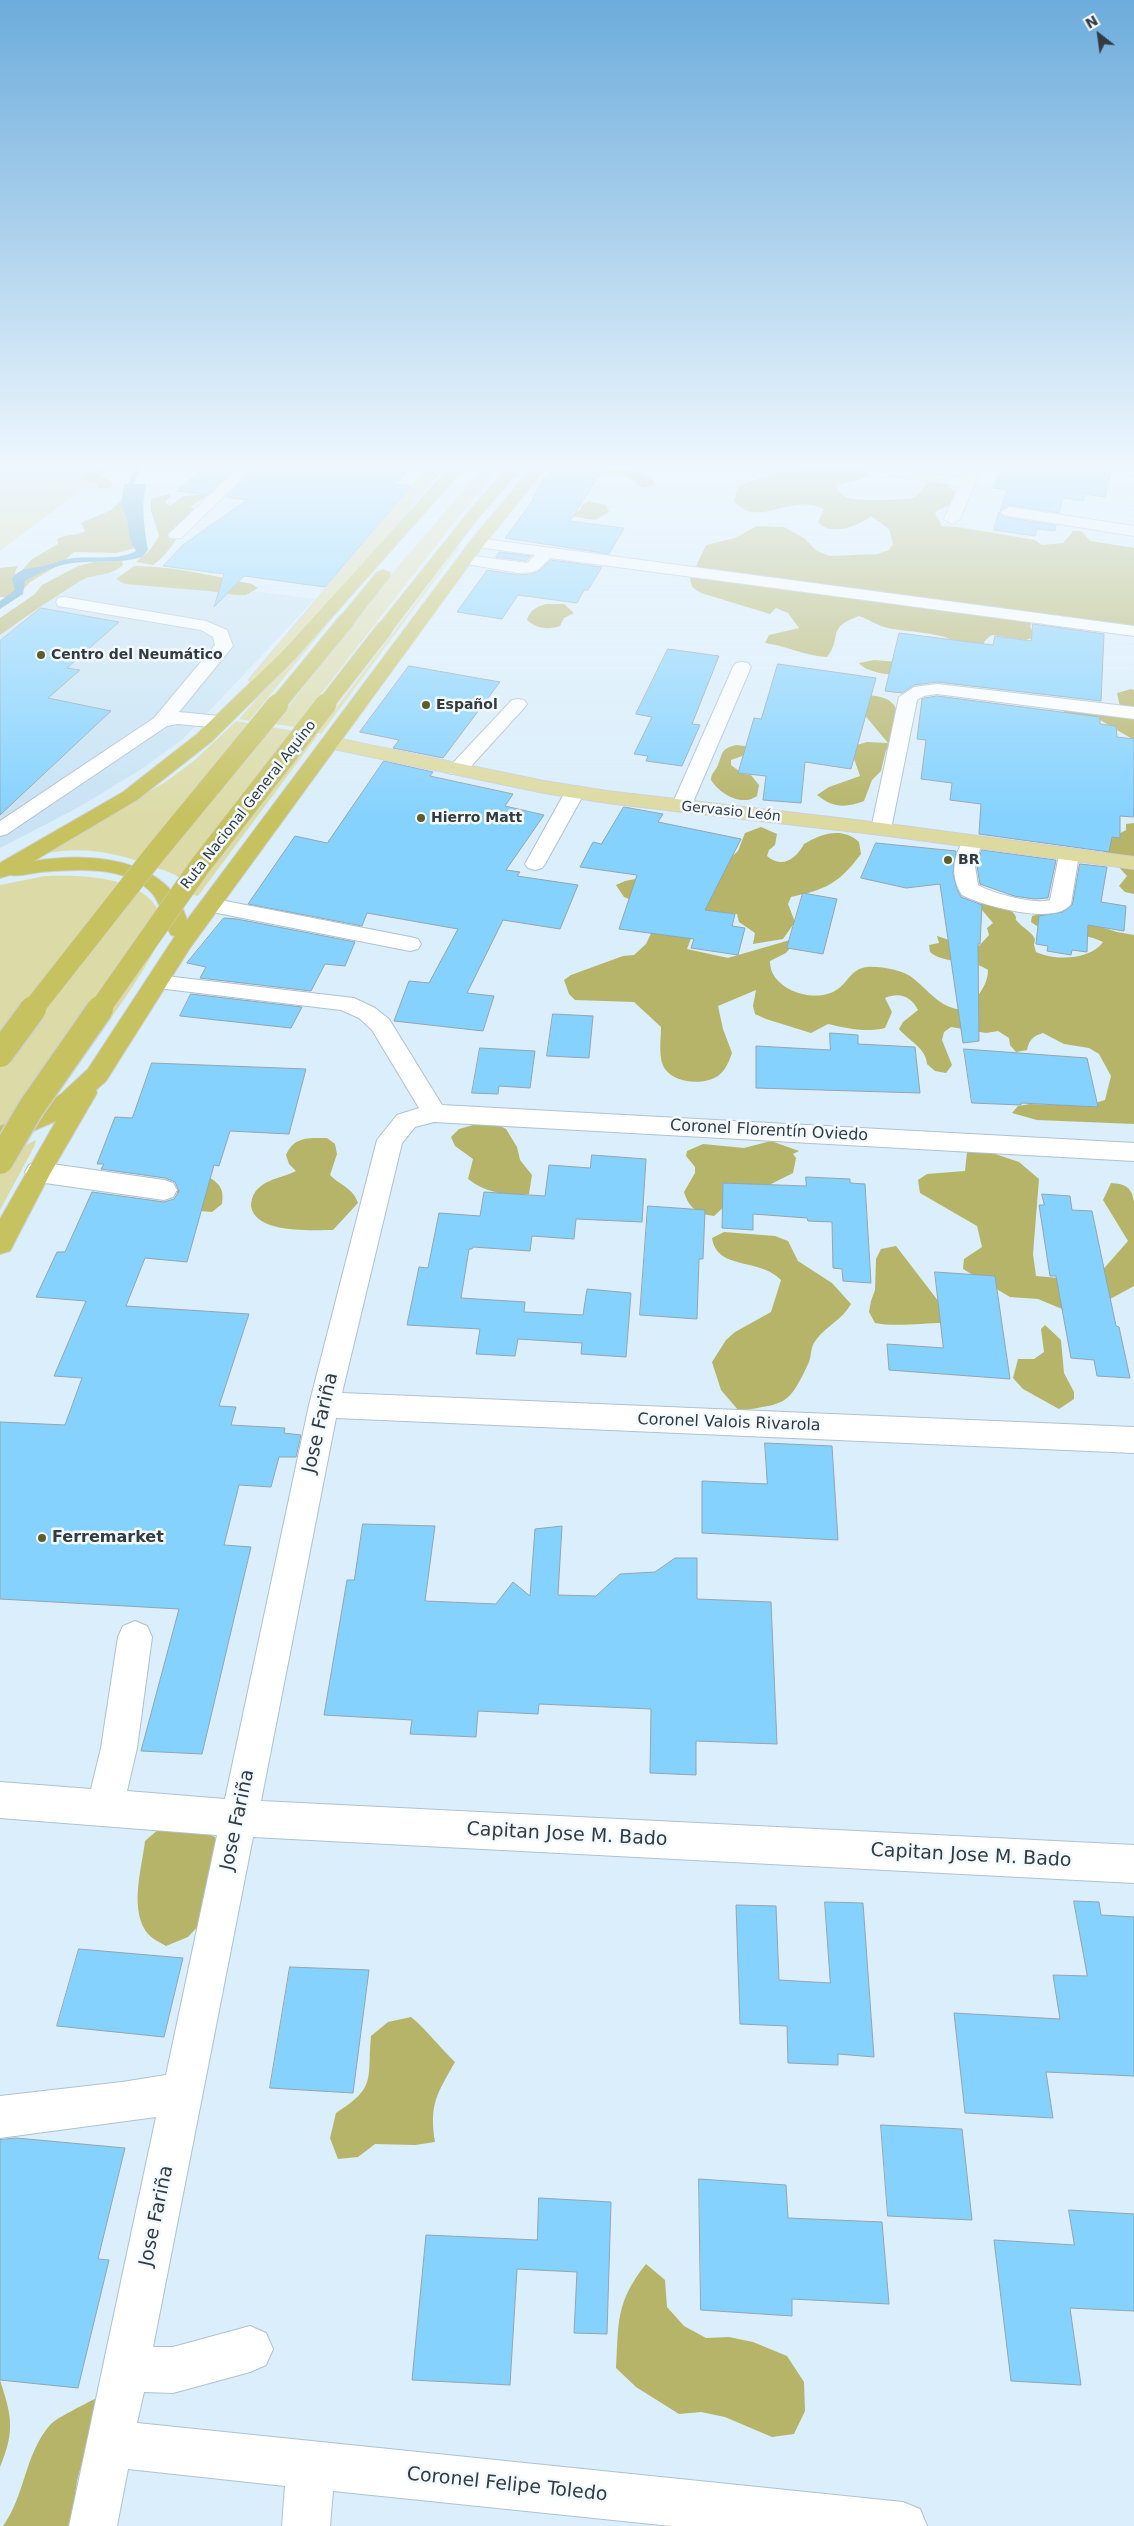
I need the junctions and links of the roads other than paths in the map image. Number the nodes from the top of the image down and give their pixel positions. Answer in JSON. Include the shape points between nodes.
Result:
{"nodes":[{"id":1,"x":339,"y":583,"type":"edge"},
{"id":2,"x":354,"y":583,"type":"edge"},
{"id":3,"x":376,"y":583,"type":"edge"},
{"id":4,"x":421,"y":583,"type":"edge"},
{"id":5,"x":447,"y":583,"type":"edge"},
{"id":6,"x":779,"y":583,"type":"edge"},
{"id":7,"x":64,"y":602,"type":"dead end"},
{"id":8,"x":1134,"y":630,"type":"edge"},
{"id":9,"x":742,"y":667,"type":"dead end"},
{"id":10,"x":518,"y":704,"type":"dead end"},
{"id":11,"x":1134,"y":713,"type":"edge"},
{"id":12,"x":227,"y":715,"type":"junction"},
{"id":13,"x":162,"y":722,"type":"junction"},
{"id":14,"x":331,"y":743,"type":"junction"},
{"id":15,"x":456,"y":770,"type":"junction"},
{"id":16,"x":575,"y":792,"type":"junction"},
{"id":17,"x":681,"y":807,"type":"junction"},
{"id":18,"x":881,"y":829,"type":"junction"},
{"id":19,"x":0,"y":830,"type":"edge"},
{"id":20,"x":972,"y":842,"type":"junction"},
{"id":21,"x":1069,"y":855,"type":"junction"},
{"id":22,"x":1134,"y":863,"type":"edge"},
{"id":23,"x":535,"y":864,"type":"dead end"},
{"id":24,"x":1,"y":871,"type":"edge"},
{"id":25,"x":210,"y":905,"type":"junction"},
{"id":26,"x":181,"y":944,"type":"junction"},
{"id":27,"x":410,"y":944,"type":"dead end"},
{"id":28,"x":157,"y":982,"type":"junction"},
{"id":29,"x":0,"y":1054,"type":"edge"},
{"id":30,"x":97,"y":1075,"type":"junction"},
{"id":31,"x":420,"y":1117,"type":"junction"},
{"id":32,"x":0,"y":1136,"type":"edge"},
{"id":33,"x":1134,"y":1152,"type":"edge"},
{"id":34,"x":0,"y":1161,"type":"edge"},
{"id":35,"x":38,"y":1172,"type":"junction"},
{"id":36,"x":164,"y":1190,"type":"dead end"},
{"id":37,"x":0,"y":1244,"type":"edge"},
{"id":38,"x":324,"y":1405,"type":"junction"},
{"id":39,"x":1134,"y":1440,"type":"edge"},
{"id":40,"x":135,"y":1637,"type":"dead end"},
{"id":41,"x":0,"y":1800,"type":"edge"},
{"id":42,"x":105,"y":1808,"type":"junction"},
{"id":43,"x":238,"y":1818,"type":"junction"},
{"id":44,"x":1134,"y":1864,"type":"edge"},
{"id":45,"x":183,"y":2092,"type":"junction"},
{"id":46,"x":0,"y":2117,"type":"edge"},
{"id":47,"x":250,"y":2349,"type":"dead end"},
{"id":48,"x":126,"y":2369,"type":"junction"},
{"id":49,"x":110,"y":2444,"type":"junction"},
{"id":50,"x":311,"y":2465,"type":"junction"},
{"id":51,"x":94,"y":2526,"type":"edge"},
{"id":52,"x":306,"y":2526,"type":"edge"},
{"id":53,"x":904,"y":2526,"type":"edge"}],
"edges":[{"from":1,"to":12,"type":"main road"},
{"from":2,"to":12,"type":"highway","via":[[288,656]]},
{"from":3,"to":29,"type":"highway","bridge":true,"via":[[148,863]]},
{"from":4,"to":34,"type":"highway","name":"Ruta Nacional General Aquino","bridge":true,"via":[[200,866],[31,1108]]},
{"from":5,"to":14,"type":"highway","name":"Ruta Nacional General Aquino"},
{"from":6,"to":8,"type":"street"},
{"from":7,"to":13,"type":"street","via":[[206,626],[222,634],[224,646]]},
{"from":9,"to":17,"type":"street"},
{"from":10,"to":15,"type":"street"},
{"from":11,"to":18,"type":"street","via":[[937,689],[920,691],[908,697]]},
{"from":12,"to":13,"type":"street"},
{"from":12,"to":24,"type":"highway","via":[[172,766],[130,796]]},
{"from":13,"to":19,"type":"street"},
{"from":14,"to":15,"type":"main road","name":"Gervasio León"},
{"from":14,"to":25,"type":"highway","name":"Ruta Nacional General Aquino"},
{"from":15,"to":16,"type":"main road","name":"Gervasio León"},
{"from":16,"to":17,"type":"main road","name":"Gervasio León"},
{"from":16,"to":23,"type":"street"},
{"from":17,"to":18,"type":"main road","name":"Gervasio León"},
{"from":18,"to":20,"type":"main road","name":"Gervasio León"},
{"from":20,"to":21,"type":"main road","name":"Gervasio León"},
{"from":20,"to":21,"type":"street","via":[[966,860],[966,882],[970,890],[982,896],[1042,908],[1060,904]]},
{"from":21,"to":22,"type":"main road","name":"Gervasio León"},
{"from":24,"to":26,"type":"highway","via":[[43,864],[79,863],[132,872],[155,884],[178,913]]},
{"from":25,"to":26,"type":"highway","name":"Ruta Nacional General Aquino"},
{"from":25,"to":27,"type":"street"},
{"from":26,"to":28,"type":"highway","name":"Ruta Nacional General Aquino"},
{"from":28,"to":30,"type":"highway","name":"Ruta Nacional General Aquino"},
{"from":28,"to":31,"type":"street","via":[[346,1003],[367,1013],[381,1025]]},
{"from":30,"to":32,"type":"highway","via":[[70,1100],[38,1120]]},
{"from":30,"to":35,"type":"highway"},
{"from":31,"to":33,"type":"street","name":"Coronel Florentín Oviedo"},
{"from":31,"to":38,"type":"street","name":"Jose Fariña","via":[[390,1140]]},
{"from":35,"to":36,"type":"street"},
{"from":35,"to":37,"type":"highway"},
{"from":38,"to":39,"type":"street","name":"Coronel Valois Rivarola"},
{"from":38,"to":43,"type":"street","name":"Jose Fariña"},
{"from":40,"to":42,"type":"street","via":[[119,1748]]},
{"from":41,"to":42,"type":"street","name":"Capitan Jose M. Bado"},
{"from":42,"to":43,"type":"street","name":"Capitan Jose M. Bado"},
{"from":43,"to":44,"type":"street","name":"Capitan Jose M. Bado"},
{"from":43,"to":45,"type":"street","name":"Jose Fariña"},
{"from":45,"to":46,"type":"street","via":[[122,2103]]},
{"from":45,"to":48,"type":"street","name":"Jose Fariña"},
{"from":47,"to":48,"type":"street","via":[[173,2370]]},
{"from":48,"to":49,"type":"street","name":"Jose Fariña"},
{"from":49,"to":50,"type":"street","name":"Coronel Felipe Toledo"},
{"from":49,"to":51,"type":"street","name":"Jose Fariña"},
{"from":50,"to":52,"type":"street"},
{"from":50,"to":53,"type":"street","name":"Coronel Felipe Toledo"}]}
